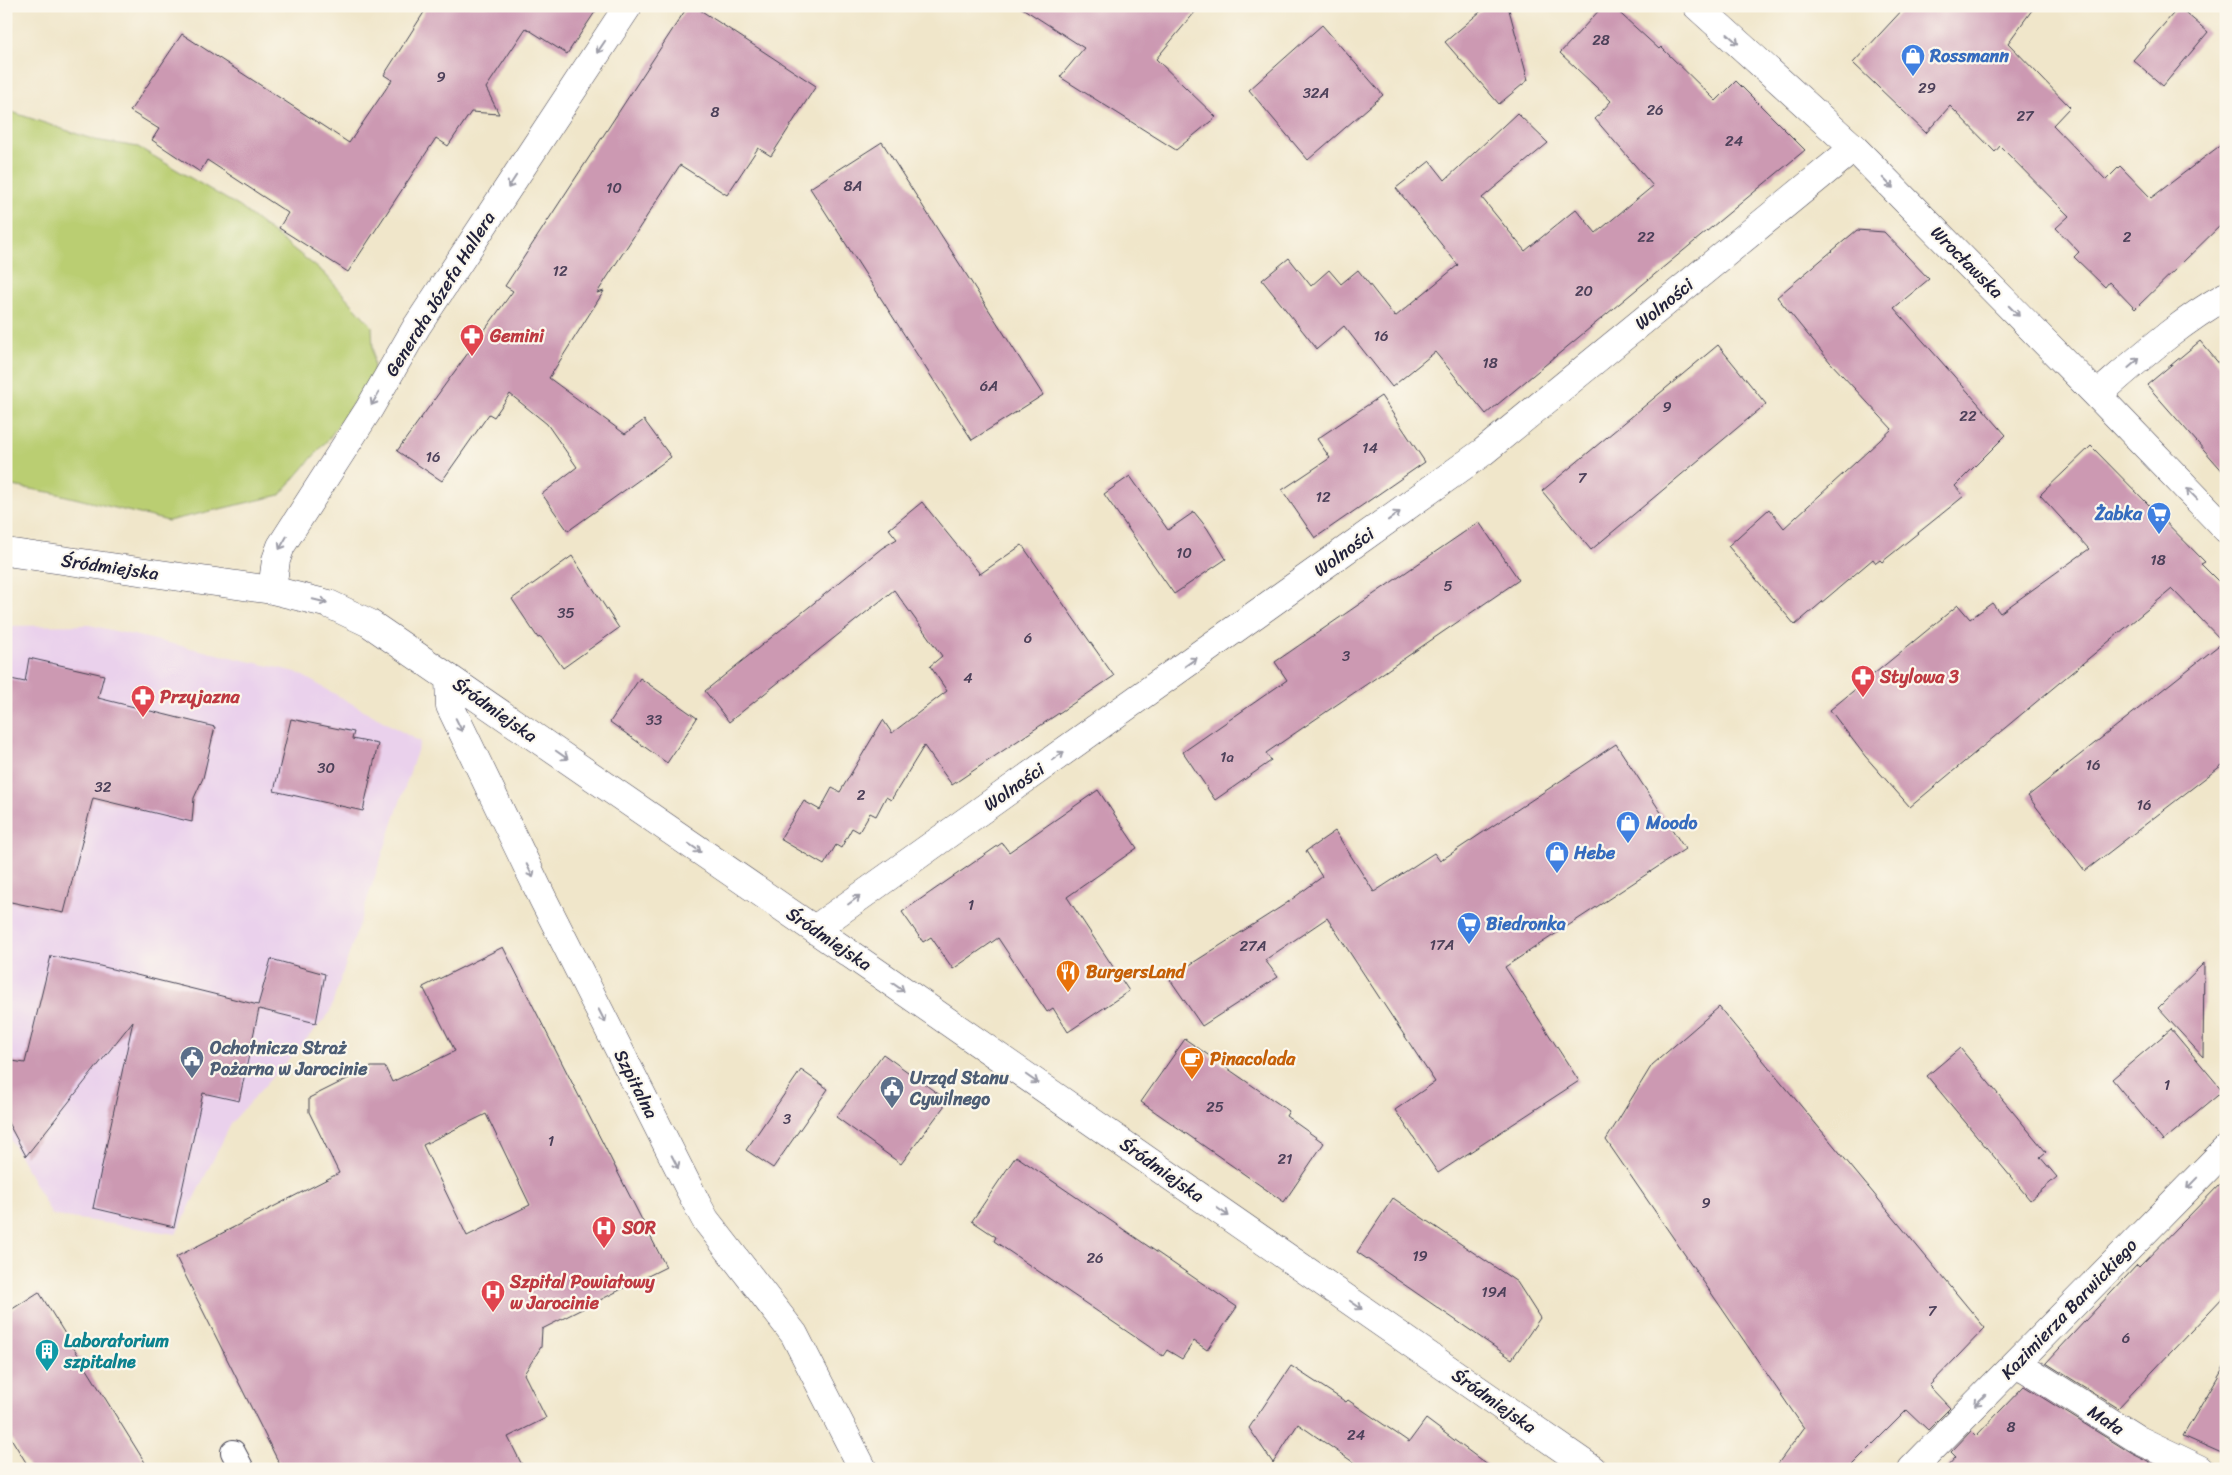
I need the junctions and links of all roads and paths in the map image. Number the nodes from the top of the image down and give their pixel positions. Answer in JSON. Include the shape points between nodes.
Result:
{"nodes":[{"id":1,"x":628,"y":6,"type":"edge"},
{"id":2,"x":1697,"y":6,"type":"edge"},
{"id":3,"x":1854,"y":148,"type":"junction"},
{"id":4,"x":2226,"y":296,"type":"edge"},
{"id":5,"x":2098,"y":395,"type":"junction"},
{"id":6,"x":2226,"y":529,"type":"edge"},
{"id":7,"x":6,"y":552,"type":"edge"},
{"id":8,"x":272,"y":590,"type":"junction"},
{"id":9,"x":449,"y":678,"type":"junction"},
{"id":10,"x":815,"y":929,"type":"junction"},
{"id":11,"x":2226,"y":1149,"type":"edge"},
{"id":12,"x":2018,"y":1363,"type":"junction"},
{"id":13,"x":856,"y":1466,"type":"edge"},
{"id":14,"x":1592,"y":1469,"type":"edge"},
{"id":15,"x":1912,"y":1469,"type":"edge"},
{"id":16,"x":2200,"y":1469,"type":"edge"}],
"edges":[{"from":1,"to":8,"type":"street","name":"Generała Józefa Hallera","one_way":true,"via":[[417,326],[281,546]]},
{"from":2,"to":3,"type":"street","name":"Wrocławska","one_way":true},
{"from":3,"to":5,"type":"street","name":"Wrocławska","one_way":true},
{"from":10,"to":3,"type":"street","name":"Wolności","one_way":true,"via":[[1483,452]]},
{"from":5,"to":4,"type":"street","one_way":true,"via":[[2175,329]]},
{"from":6,"to":5,"type":"street","name":"Wrocławska","one_way":true},
{"from":7,"to":8,"type":"street","name":"Śródmiejska"},
{"from":8,"to":9,"type":"street","name":"Śródmiejska","one_way":true,"via":[[329,604],[369,623]]},
{"from":9,"to":10,"type":"street","name":"Śródmiejska","one_way":true},
{"from":9,"to":13,"type":"street","name":"Szpitalna","one_way":true,"via":[[450,706],[698,1206],[794,1334]]},
{"from":10,"to":14,"type":"street","name":"Śródmiejska","one_way":true},
{"from":11,"to":12,"type":"street","name":"Kazimierza Barwickiego","one_way":true},
{"from":12,"to":15,"type":"street","name":"Kazimierza Barwickiego","one_way":true},
{"from":12,"to":16,"type":"street","name":"Mała","via":[[2139,1440]]}]}
